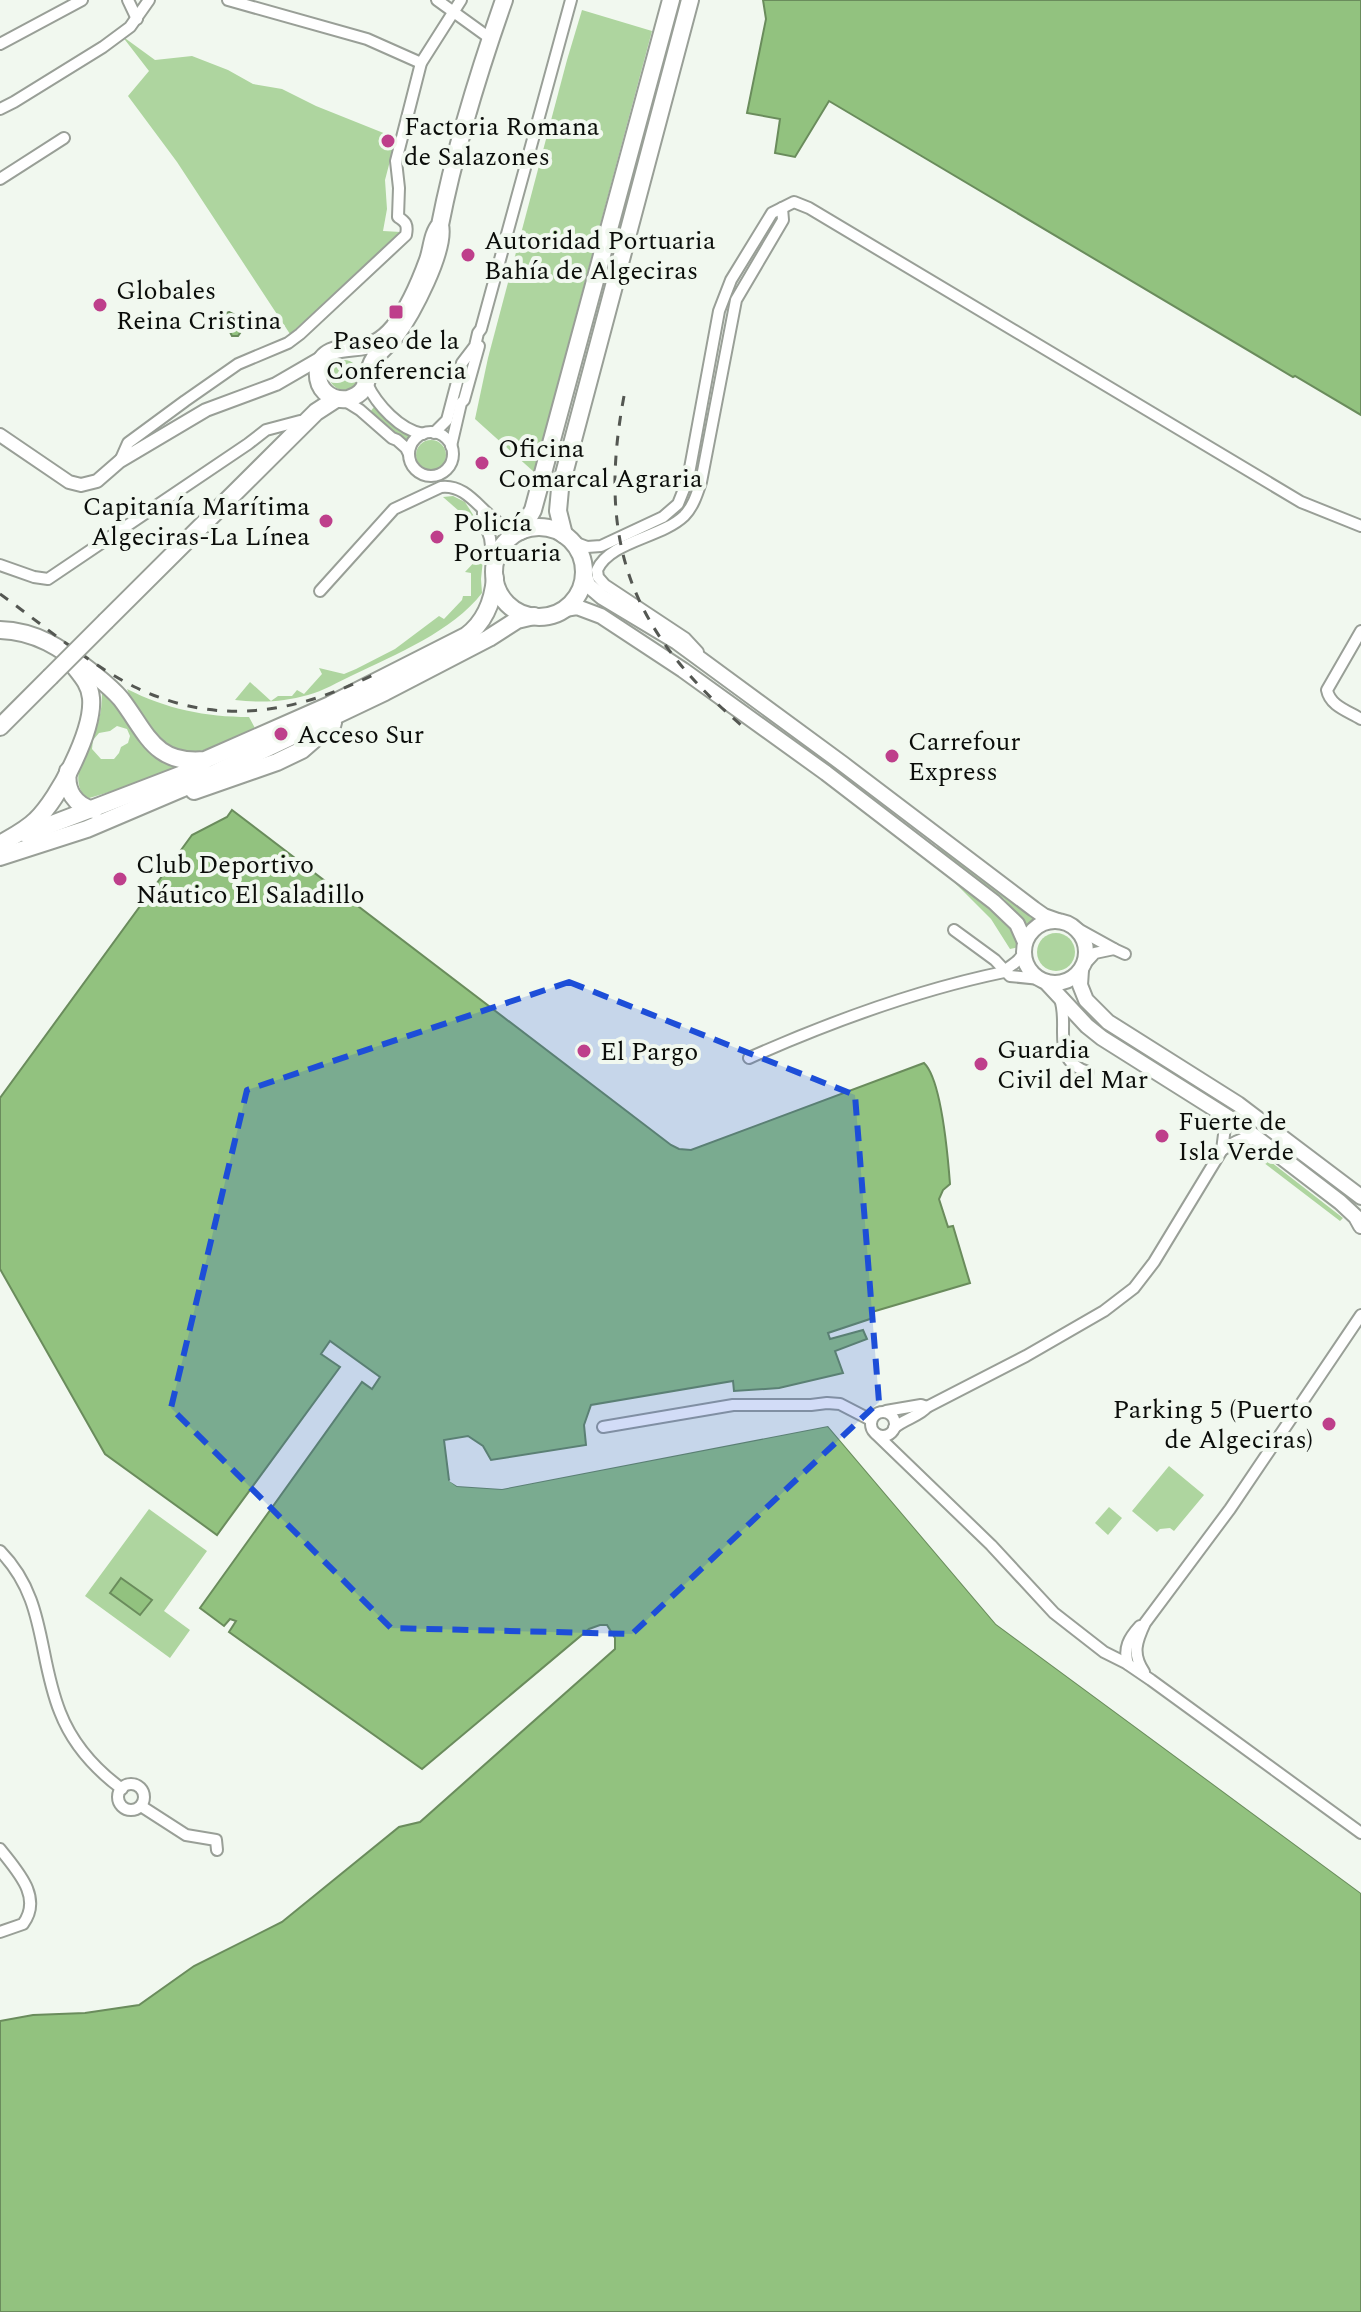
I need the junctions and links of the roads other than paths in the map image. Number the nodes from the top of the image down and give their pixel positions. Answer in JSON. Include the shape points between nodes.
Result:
{"nodes":[{"id":1,"x":82,"y":0,"type":"edge"},
{"id":2,"x":128,"y":0,"type":"edge"},
{"id":3,"x":149,"y":0,"type":"edge"},
{"id":4,"x":228,"y":0,"type":"edge"},
{"id":5,"x":437,"y":0,"type":"edge"},
{"id":6,"x":461,"y":0,"type":"edge"},
{"id":7,"x":504,"y":0,"type":"edge"},
{"id":8,"x":571,"y":0,"type":"edge"},
{"id":9,"x":671,"y":0,"type":"edge"},
{"id":10,"x":690,"y":0,"type":"edge"},
{"id":11,"x":453,"y":13,"type":"junction"},
{"id":12,"x":137,"y":19,"type":"junction"},
{"id":13,"x":491,"y":39,"type":"junction"},
{"id":14,"x":0,"y":44,"type":"edge"},
{"id":15,"x":421,"y":63,"type":"junction"},
{"id":16,"x":1,"y":105,"type":"edge"},
{"id":17,"x":64,"y":138,"type":"dead end"},
{"id":18,"x":0,"y":179,"type":"edge"},
{"id":19,"x":782,"y":208,"type":"junction"},
{"id":20,"x":440,"y":225,"type":"junction"},
{"id":21,"x":481,"y":329,"type":"junction"},
{"id":22,"x":344,"y":348,"type":"junction"},
{"id":23,"x":327,"y":354,"type":"junction"},
{"id":24,"x":301,"y":370,"type":"junction"},
{"id":25,"x":368,"y":378,"type":"junction"},
{"id":26,"x":320,"y":383,"type":"junction"},
{"id":27,"x":339,"y":399,"type":"junction"},
{"id":28,"x":300,"y":421,"type":"junction"},
{"id":29,"x":429,"y":434,"type":"junction"},
{"id":30,"x":0,"y":435,"type":"edge"},
{"id":31,"x":248,"y":444,"type":"junction"},
{"id":32,"x":451,"y":447,"type":"junction"},
{"id":33,"x":267,"y":453,"type":"junction"},
{"id":34,"x":409,"y":454,"type":"junction"},
{"id":35,"x":120,"y":461,"type":"junction"},
{"id":36,"x":483,"y":512,"type":"junction"},
{"id":37,"x":1361,"y":526,"type":"edge"},
{"id":38,"x":520,"y":531,"type":"junction"},
{"id":39,"x":568,"y":538,"type":"junction"},
{"id":40,"x":0,"y":565,"type":"edge"},
{"id":41,"x":584,"y":573,"type":"junction"},
{"id":42,"x":494,"y":574,"type":"junction"},
{"id":43,"x":320,"y":591,"type":"dead end"},
{"id":44,"x":565,"y":609,"type":"junction"},
{"id":45,"x":534,"y":616,"type":"junction"},
{"id":46,"x":104,"y":620,"type":"junction"},
{"id":47,"x":0,"y":630,"type":"edge"},
{"id":48,"x":1361,"y":631,"type":"edge"},
{"id":49,"x":0,"y":638,"type":"edge"},
{"id":50,"x":714,"y":670,"type":"junction"},
{"id":51,"x":48,"y":676,"type":"junction"},
{"id":52,"x":348,"y":710,"type":"junction"},
{"id":53,"x":0,"y":712,"type":"edge"},
{"id":54,"x":1361,"y":719,"type":"edge"},
{"id":55,"x":0,"y":720,"type":"edge"},
{"id":56,"x":0,"y":727,"type":"edge"},
{"id":57,"x":267,"y":748,"type":"junction"},
{"id":58,"x":205,"y":760,"type":"junction"},
{"id":59,"x":70,"y":766,"type":"junction"},
{"id":60,"x":253,"y":772,"type":"junction"},
{"id":61,"x":188,"y":784,"type":"junction"},
{"id":62,"x":135,"y":809,"type":"junction"},
{"id":63,"x":88,"y":810,"type":"junction"},
{"id":64,"x":0,"y":844,"type":"edge"},
{"id":65,"x":0,"y":857,"type":"edge"},
{"id":66,"x":1058,"y":921,"type":"junction"},
{"id":67,"x":1076,"y":928,"type":"junction"},
{"id":68,"x":954,"y":930,"type":"dead end"},
{"id":69,"x":1025,"y":947,"type":"junction"},
{"id":70,"x":1114,"y":949,"type":"junction"},
{"id":71,"x":1125,"y":954,"type":"dead end"},
{"id":72,"x":1083,"y":967,"type":"junction"},
{"id":73,"x":1004,"y":972,"type":"junction"},
{"id":74,"x":1043,"y":981,"type":"junction"},
{"id":75,"x":1059,"y":997,"type":"junction"},
{"id":76,"x":749,"y":1058,"type":"dead end"},
{"id":77,"x":1088,"y":1072,"type":"dead end"},
{"id":78,"x":1216,"y":1110,"type":"junction"},
{"id":79,"x":1261,"y":1141,"type":"junction"},
{"id":80,"x":1222,"y":1150,"type":"junction"},
{"id":81,"x":1361,"y":1197,"type":"edge"},
{"id":82,"x":1361,"y":1226,"type":"edge"},
{"id":83,"x":1361,"y":1315,"type":"edge"},
{"id":84,"x":927,"y":1407,"type":"junction"},
{"id":85,"x":885,"y":1411,"type":"junction"},
{"id":86,"x":871,"y":1420,"type":"junction"},
{"id":87,"x":603,"y":1427,"type":"dead end"},
{"id":88,"x":894,"y":1429,"type":"junction"},
{"id":89,"x":876,"y":1434,"type":"junction"},
{"id":90,"x":901,"y":1456,"type":"junction"},
{"id":91,"x":0,"y":1551,"type":"edge"},
{"id":92,"x":1145,"y":1623,"type":"junction"},
{"id":93,"x":1086,"y":1638,"type":"junction"},
{"id":94,"x":1128,"y":1642,"type":"junction"},
{"id":95,"x":1128,"y":1664,"type":"junction"},
{"id":96,"x":1151,"y":1680,"type":"junction"},
{"id":97,"x":122,"y":1789,"type":"junction"},
{"id":98,"x":141,"y":1806,"type":"junction"},
{"id":99,"x":1361,"y":1833,"type":"edge"},
{"id":100,"x":0,"y":1849,"type":"edge"},
{"id":101,"x":217,"y":1850,"type":"dead end"},
{"id":102,"x":0,"y":1932,"type":"edge"}],
"edges":[{"from":1,"to":14,"type":"street"},
{"from":2,"to":12,"type":"street"},
{"from":3,"to":12,"type":"street"},
{"from":4,"to":15,"type":"street","via":[[367,39]]},
{"from":5,"to":11,"type":"street"},
{"from":6,"to":11,"type":"street"},
{"from":7,"to":13,"type":"main road"},
{"from":8,"to":21,"type":"street"},
{"from":9,"to":38,"type":"main road","via":[[533,510]]},
{"from":10,"to":39,"type":"main road","via":[[560,489],[558,511]]},
{"from":11,"to":13,"type":"street"},
{"from":11,"to":15,"type":"street"},
{"from":12,"to":16,"type":"street","via":[[103,47]]},
{"from":13,"to":20,"type":"main road","via":[[464,121]]},
{"from":15,"to":35,"type":"street","via":[[396,161],[398,217],[405,222],[406,235],[300,334],[238,364],[185,401],[128,443]]},
{"from":17,"to":18,"type":"street"},
{"from":19,"to":37,"type":"street","via":[[794,202],[809,208],[1301,502]]},
{"from":19,"to":39,"type":"street","via":[[772,213],[725,290],[688,479],[678,504],[607,544],[587,547]]},
{"from":19,"to":50,"type":"street","via":[[783,220],[734,308],[701,482],[691,506],[675,523],[605,557],[597,570],[601,581],[685,638]]},
{"from":20,"to":22,"type":"main road","via":[[416,288],[393,328],[375,343]]},
{"from":20,"to":25,"type":"main road","via":[[433,263],[417,302],[374,360]]},
{"from":21,"to":29,"type":"street","via":[[462,363],[447,420]]},
{"from":21,"to":32,"type":"street"},
{"from":22,"to":23,"type":"main road"},
{"from":22,"to":25,"type":"main road","via":[[361,355]]},
{"from":23,"to":24,"type":"street"},
{"from":23,"to":26,"type":"main road","via":[[318,367]]},
{"from":24,"to":26,"type":"street"},
{"from":24,"to":35,"type":"street","via":[[206,410]]},
{"from":25,"to":27,"type":"main road","via":[[354,397]]},
{"from":25,"to":29,"type":"street","via":[[378,403],[413,432]]},
{"from":26,"to":27,"type":"main road"},
{"from":26,"to":28,"type":"main road","via":[[317,402]]},
{"from":27,"to":34,"type":"street","via":[[360,410]]},
{"from":27,"to":46,"type":"main road","via":[[310,417]]},
{"from":28,"to":31,"type":"street","via":[[266,430]]},
{"from":28,"to":33,"type":"main road"},
{"from":29,"to":32,"type":"street","via":[[445,438]]},
{"from":29,"to":34,"type":"street","via":[[414,441]]},
{"from":30,"to":35,"type":"street","via":[[75,484],[97,481]]},
{"from":31,"to":33,"type":"street","via":[[264,442]]},
{"from":31,"to":40,"type":"street","via":[[48,579]]},
{"from":32,"to":34,"type":"street","via":[[451,463],[433,476],[417,471]]},
{"from":33,"to":46,"type":"main road"},
{"from":36,"to":38,"type":"street","via":[[508,530]]},
{"from":36,"to":42,"type":"street"},
{"from":36,"to":43,"type":"street","via":[[469,495],[448,486],[401,505]]},
{"from":38,"to":39,"type":"main road","via":[[546,528]]},
{"from":38,"to":42,"type":"main road","via":[[501,548]]},
{"from":39,"to":41,"type":"main road","via":[[581,555]]},
{"from":41,"to":44,"type":"main road","via":[[577,597]]},
{"from":41,"to":50,"type":"main road","via":[[602,597]]},
{"from":42,"to":45,"type":"main road","via":[[506,602]]},
{"from":42,"to":58,"type":"main road","via":[[490,604],[466,636]]},
{"from":44,"to":45,"type":"main road"},
{"from":44,"to":69,"type":"main road","via":[[589,610],[618,625],[826,773],[994,902],[1017,924]]},
{"from":45,"to":52,"type":"main road","via":[[517,620]]},
{"from":46,"to":51,"type":"main road","bridge":true},
{"from":47,"to":58,"type":"main road","via":[[25,632],[52,643],[109,686],[161,751],[183,761]]},
{"from":48,"to":54,"type":"street","via":[[1327,690],[1332,702]]},
{"from":49,"to":59,"type":"main road","via":[[43,646],[85,680],[91,718]]},
{"from":50,"to":66,"type":"main road","via":[[1034,909]]},
{"from":51,"to":53,"type":"main road"},
{"from":51,"to":55,"type":"main road"},
{"from":51,"to":56,"type":"main road"},
{"from":52,"to":57,"type":"main road"},
{"from":52,"to":60,"type":"main road","via":[[302,750]]},
{"from":57,"to":60,"type":"main road"},
{"from":57,"to":61,"type":"main road"},
{"from":58,"to":63,"type":"main road"},
{"from":59,"to":63,"type":"main road","via":[[70,790]]},
{"from":59,"to":64,"type":"main road","via":[[37,819]]},
{"from":60,"to":62,"type":"main road"},
{"from":61,"to":62,"type":"main road"},
{"from":61,"to":63,"type":"main road","via":[[119,811]]},
{"from":62,"to":65,"type":"main road"},
{"from":63,"to":64,"type":"main road"},
{"from":66,"to":67,"type":"main road"},
{"from":66,"to":69,"type":"main road","via":[[1039,925]]},
{"from":67,"to":70,"type":"street"},
{"from":67,"to":72,"type":"main road","via":[[1086,945]]},
{"from":68,"to":73,"type":"street"},
{"from":69,"to":73,"type":"street","via":[[1017,963]]},
{"from":69,"to":74,"type":"main road","via":[[1027,965]]},
{"from":70,"to":71,"type":"street"},
{"from":70,"to":72,"type":"street","via":[[1095,953]]},
{"from":72,"to":74,"type":"main road","via":[[1065,982]]},
{"from":72,"to":81,"type":"main road","via":[[1080,985],[1086,1000],[1108,1022],[1238,1104]]},
{"from":73,"to":74,"type":"street"},
{"from":73,"to":76,"type":"street","via":[[945,985]]},
{"from":74,"to":75,"type":"main road"},
{"from":75,"to":77,"type":"street","via":[[1067,1057]]},
{"from":75,"to":78,"type":"main road","via":[[1102,1038]]},
{"from":78,"to":79,"type":"main road"},
{"from":78,"to":80,"type":"street","via":[[1225,1127]]},
{"from":79,"to":80,"type":"street","via":[[1237,1139]]},
{"from":79,"to":82,"type":"main road","via":[[1340,1202]]},
{"from":80,"to":84,"type":"street","via":[[1154,1262],[1126,1295],[1026,1356]]},
{"from":83,"to":92,"type":"street","via":[[1230,1509]]},
{"from":84,"to":85,"type":"street"},
{"from":84,"to":88,"type":"street"},
{"from":85,"to":86,"type":"street"},
{"from":85,"to":88,"type":"street","via":[[892,1416]]},
{"from":86,"to":87,"type":"street","via":[[840,1404],[733,1405]]},
{"from":86,"to":89,"type":"street"},
{"from":88,"to":89,"type":"street","via":[[885,1436]]},
{"from":88,"to":90,"type":"street"},
{"from":89,"to":90,"type":"street"},
{"from":90,"to":93,"type":"street","via":[[1054,1613]]},
{"from":91,"to":97,"type":"street","via":[[32,1599],[55,1699],[70,1733]]},
{"from":92,"to":94,"type":"street"},
{"from":92,"to":96,"type":"street","via":[[1135,1652]]},
{"from":93,"to":94,"type":"street","via":[[1113,1650]]},
{"from":93,"to":95,"type":"street"},
{"from":94,"to":95,"type":"street"},
{"from":95,"to":96,"type":"street"},
{"from":96,"to":99,"type":"street"},
{"from":97,"to":98,"type":"street","via":[[118,1797],[123,1807]]},
{"from":97,"to":98,"type":"street","via":[[130,1784],[141,1789]]},
{"from":98,"to":101,"type":"street","via":[[186,1835],[214,1839]]},
{"from":100,"to":102,"type":"street","via":[[24,1881],[31,1907],[23,1924]]}]}
